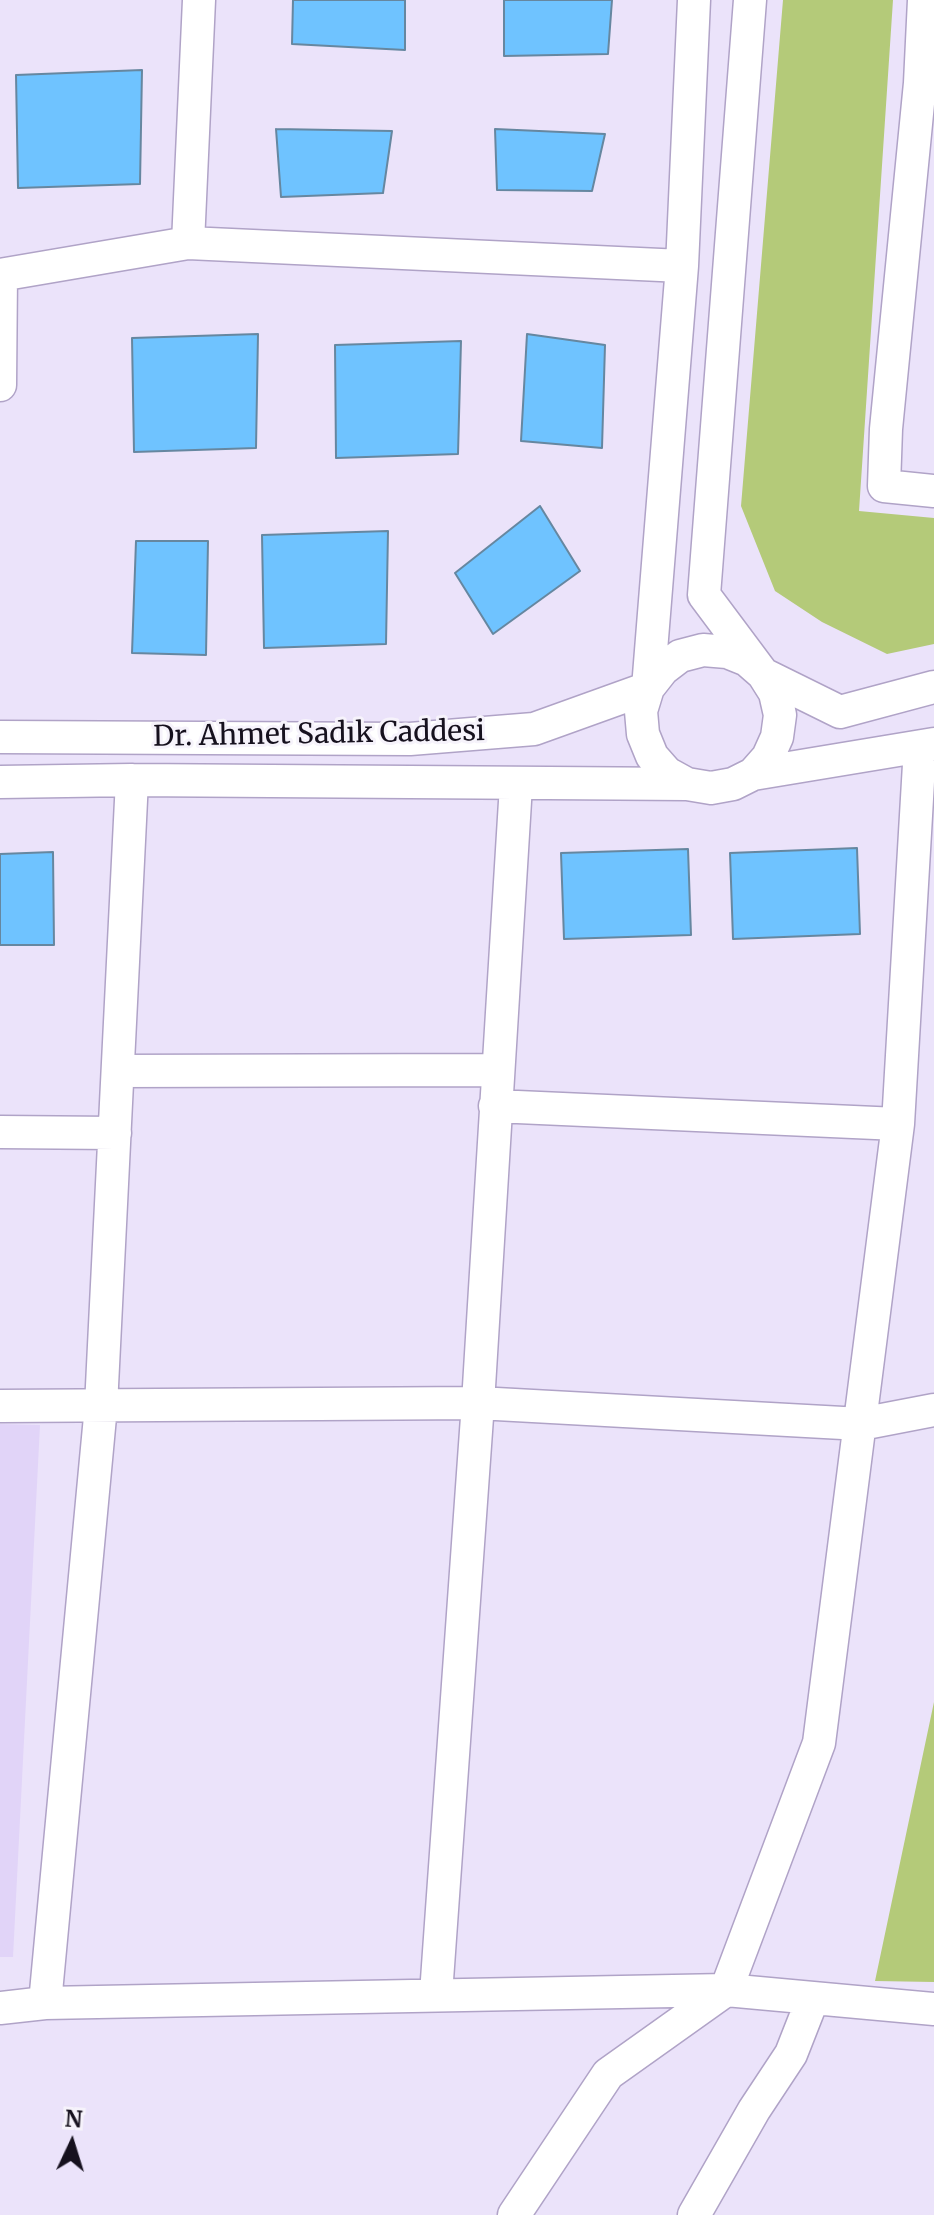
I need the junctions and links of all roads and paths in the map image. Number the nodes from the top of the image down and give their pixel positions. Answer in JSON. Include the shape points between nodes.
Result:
{"nodes":[{"id":1,"x":199,"y":0,"type":"edge"},
{"id":2,"x":694,"y":0,"type":"edge"},
{"id":3,"x":750,"y":0,"type":"edge"},
{"id":4,"x":924,"y":0,"type":"edge"},
{"id":5,"x":927,"y":84,"type":"edge"},
{"id":6,"x":188,"y":243,"type":"junction"},
{"id":7,"x":682,"y":266,"type":"junction"},
{"id":8,"x":0,"y":275,"type":"edge"},
{"id":9,"x":0,"y":385,"type":"edge"},
{"id":10,"x":934,"y":491,"type":"edge"},
{"id":11,"x":763,"y":674,"type":"junction"},
{"id":12,"x":934,"y":687,"type":"edge"},
{"id":13,"x":648,"y":688,"type":"junction"},
{"id":14,"x":0,"y":737,"type":"edge"},
{"id":15,"x":927,"y":746,"type":"edge"},
{"id":16,"x":753,"y":774,"type":"junction"},
{"id":17,"x":132,"y":780,"type":"junction"},
{"id":18,"x":0,"y":782,"type":"edge"},
{"id":19,"x":687,"y":784,"type":"junction"},
{"id":20,"x":516,"y":785,"type":"junction"},
{"id":21,"x":498,"y":1070,"type":"junction"},
{"id":22,"x":118,"y":1071,"type":"junction"},
{"id":23,"x":495,"y":1106,"type":"junction"},
{"id":24,"x":898,"y":1124,"type":"junction"},
{"id":25,"x":0,"y":1132,"type":"edge"},
{"id":26,"x":115,"y":1133,"type":"junction"},
{"id":27,"x":478,"y":1403,"type":"junction"},
{"id":28,"x":0,"y":1406,"type":"edge"},
{"id":29,"x":101,"y":1406,"type":"junction"},
{"id":30,"x":934,"y":1410,"type":"edge"},
{"id":31,"x":861,"y":1424,"type":"junction"},
{"id":32,"x":726,"y":1990,"type":"junction"},
{"id":33,"x":436,"y":1994,"type":"junction"},
{"id":34,"x":813,"y":1998,"type":"junction"},
{"id":35,"x":45,"y":2003,"type":"junction"},
{"id":36,"x":0,"y":2008,"type":"edge"},
{"id":37,"x":934,"y":2009,"type":"edge"},
{"id":38,"x":514,"y":2215,"type":"edge"},
{"id":39,"x":694,"y":2215,"type":"edge"}],
"edges":[{"from":1,"to":6,"type":"street"},
{"from":2,"to":7,"type":"street"},
{"from":3,"to":11,"type":"street","via":[[704,595]]},
{"from":4,"to":5,"type":"street"},
{"from":5,"to":10,"type":"street","via":[[886,429],[884,486]]},
{"from":6,"to":7,"type":"street"},
{"from":6,"to":8,"type":"street"},
{"from":7,"to":13,"type":"street"},
{"from":8,"to":9,"type":"street"},
{"from":11,"to":12,"type":"street","name":"Dr. Ahmet Sadık Caddesi","via":[[840,712]]},
{"from":11,"to":13,"type":"street","name":"Dr. Ahmet Sadık Caddesi","via":[[747,660],[703,650],[680,656]]},
{"from":11,"to":16,"type":"street","via":[[780,715],[773,747]]},
{"from":13,"to":14,"type":"street","name":"Dr. Ahmet Sadık Caddesi","via":[[534,729],[410,739]]},
{"from":13,"to":19,"type":"street","via":[[641,711],[643,734],[659,764]]},
{"from":15,"to":16,"type":"street"},
{"from":15,"to":24,"type":"street"},
{"from":16,"to":19,"type":"street","via":[[711,788]]},
{"from":17,"to":18,"type":"street","name":"Dr. Ahmet Sadık Caddesi"},
{"from":17,"to":20,"type":"street","name":"Dr. Ahmet Sadık Caddesi"},
{"from":17,"to":22,"type":"street"},
{"from":19,"to":20,"type":"street","name":"Dr. Ahmet Sadık Caddesi"},
{"from":20,"to":21,"type":"street"},
{"from":21,"to":22,"type":"street"},
{"from":21,"to":23,"type":"street"},
{"from":22,"to":26,"type":"street"},
{"from":23,"to":24,"type":"street"},
{"from":23,"to":27,"type":"street"},
{"from":24,"to":31,"type":"street"},
{"from":25,"to":26,"type":"street"},
{"from":26,"to":29,"type":"street"},
{"from":27,"to":29,"type":"street"},
{"from":27,"to":31,"type":"street"},
{"from":27,"to":33,"type":"street"},
{"from":28,"to":29,"type":"street"},
{"from":29,"to":35,"type":"street"},
{"from":30,"to":31,"type":"street"},
{"from":31,"to":32,"type":"street","via":[[819,1743]]},
{"from":32,"to":33,"type":"street"},
{"from":32,"to":34,"type":"street"},
{"from":32,"to":38,"type":"street","via":[[608,2074]]},
{"from":33,"to":35,"type":"street"},
{"from":34,"to":37,"type":"street"},
{"from":34,"to":39,"type":"street","via":[[791,2054]]},
{"from":35,"to":36,"type":"street"}]}
